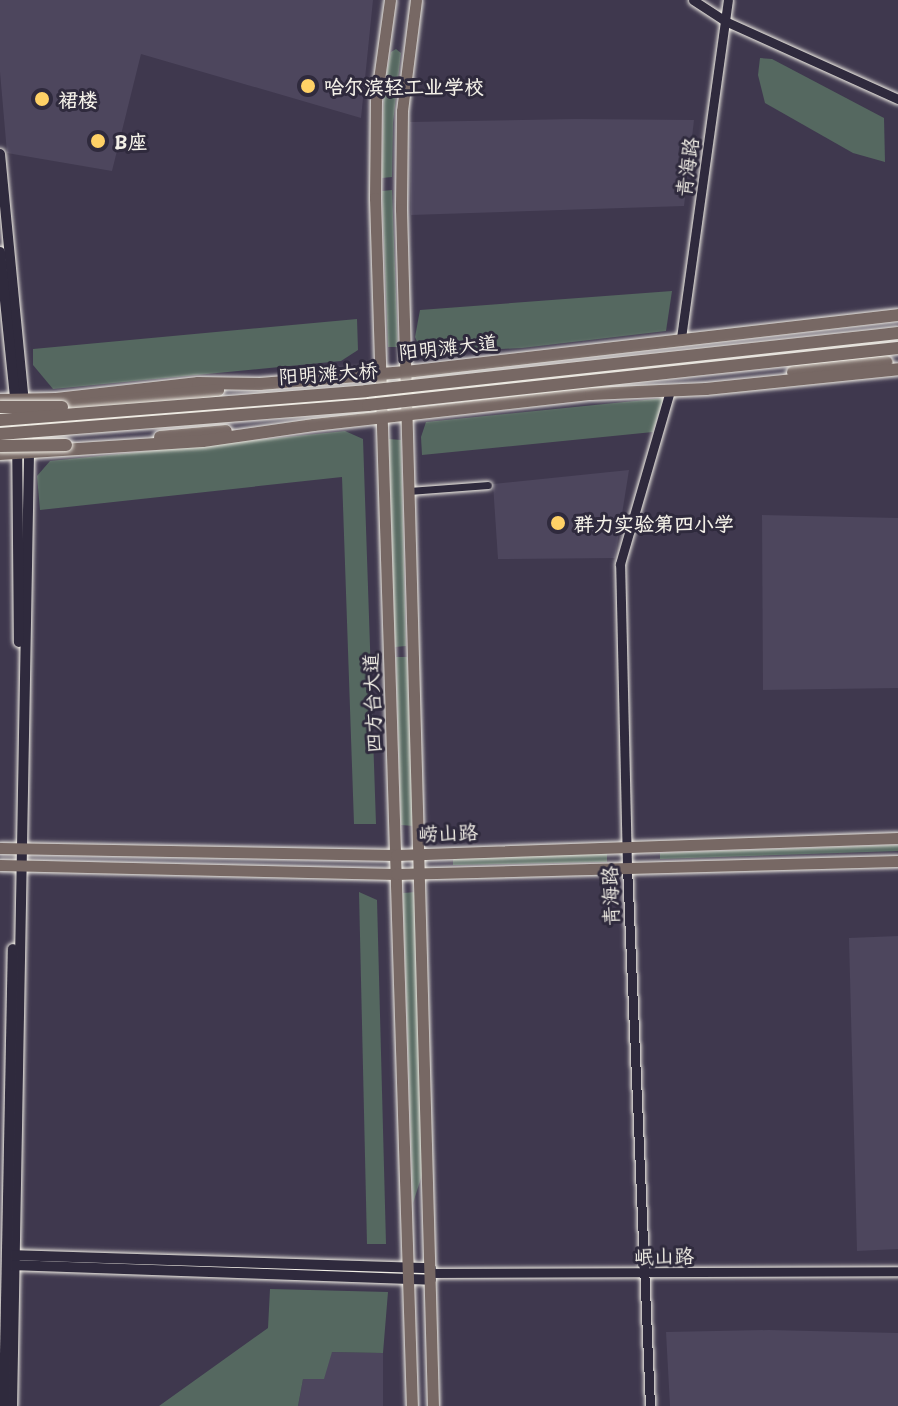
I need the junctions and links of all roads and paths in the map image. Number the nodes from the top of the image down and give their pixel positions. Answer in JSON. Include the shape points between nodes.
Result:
{"nodes":[{"id":1,"x":390,"y":0,"type":"edge"},
{"id":2,"x":416,"y":0,"type":"edge"},
{"id":3,"x":693,"y":0,"type":"edge"},
{"id":4,"x":728,"y":0,"type":"edge"},
{"id":5,"x":725,"y":21,"type":"junction"},
{"id":6,"x":898,"y":99,"type":"edge"},
{"id":7,"x":0,"y":154,"type":"edge"},
{"id":8,"x":0,"y":252,"type":"edge"},
{"id":9,"x":898,"y":315,"type":"edge"},
{"id":10,"x":898,"y":321,"type":"edge"},
{"id":11,"x":898,"y":333,"type":"edge"},
{"id":12,"x":681,"y":338,"type":"junction"},
{"id":13,"x":898,"y":348,"type":"edge"},
{"id":14,"x":585,"y":352,"type":"junction"},
{"id":15,"x":898,"y":361,"type":"edge"},
{"id":16,"x":898,"y":369,"type":"edge"},
{"id":17,"x":406,"y":372,"type":"junction"},
{"id":18,"x":379,"y":374,"type":"junction"},
{"id":19,"x":260,"y":384,"type":"junction"},
{"id":20,"x":670,"y":391,"type":"junction"},
{"id":21,"x":591,"y":394,"type":"junction"},
{"id":22,"x":0,"y":400,"type":"edge"},
{"id":23,"x":20,"y":400,"type":"junction"},
{"id":24,"x":0,"y":407,"type":"edge"},
{"id":25,"x":407,"y":415,"type":"junction"},
{"id":26,"x":381,"y":418,"type":"junction"},
{"id":27,"x":0,"y":420,"type":"edge"},
{"id":28,"x":314,"y":425,"type":"junction"},
{"id":29,"x":0,"y":434,"type":"edge"},
{"id":30,"x":0,"y":446,"type":"edge"},
{"id":31,"x":0,"y":454,"type":"edge"},
{"id":32,"x":24,"y":454,"type":"junction"},
{"id":33,"x":488,"y":485,"type":"dead end"},
{"id":34,"x":409,"y":491,"type":"junction"},
{"id":35,"x":898,"y":838,"type":"edge"},
{"id":36,"x":626,"y":845,"type":"junction"},
{"id":37,"x":0,"y":848,"type":"edge"},
{"id":38,"x":18,"y":849,"type":"junction"},
{"id":39,"x":420,"y":852,"type":"junction"},
{"id":40,"x":396,"y":855,"type":"junction"},
{"id":41,"x":898,"y":861,"type":"edge"},
{"id":42,"x":0,"y":865,"type":"edge"},
{"id":43,"x":18,"y":866,"type":"junction"},
{"id":44,"x":627,"y":867,"type":"junction"},
{"id":45,"x":421,"y":873,"type":"junction"},
{"id":46,"x":396,"y":874,"type":"junction"},
{"id":47,"x":7,"y":1260,"type":"edge"},
{"id":48,"x":898,"y":1271,"type":"edge"},
{"id":49,"x":431,"y":1274,"type":"junction"},
{"id":50,"x":642,"y":1274,"type":"junction"},
{"id":51,"x":409,"y":1275,"type":"junction"},
{"id":52,"x":4,"y":1406,"type":"edge"},
{"id":53,"x":12,"y":1406,"type":"edge"},
{"id":54,"x":412,"y":1406,"type":"edge"},
{"id":55,"x":433,"y":1406,"type":"edge"},
{"id":56,"x":650,"y":1406,"type":"edge"}],
"edges":[{"from":1,"to":18,"type":"main road","name":"四方台大道","via":[[376,126]]},
{"from":2,"to":17,"type":"main road","via":[[401,156]]},
{"from":3,"to":5,"type":"street"},
{"from":4,"to":5,"type":"street","name":"青海路"},
{"from":5,"to":6,"type":"street"},
{"from":5,"to":12,"type":"street","name":"青海路"},
{"from":7,"to":23,"type":"main road"},
{"from":8,"to":23,"type":"main road"},
{"from":9,"to":12,"type":"highway","name":"阳明滩大道"},
{"from":10,"to":14,"type":"highway"},
{"from":11,"to":27,"type":"highway","name":"阳明滩大桥","bridge":true,"via":[[366,391]]},
{"from":12,"to":14,"type":"highway","name":"阳明滩大道"},
{"from":13,"to":29,"type":"highway","name":"阳明滩大桥","bridge":true,"via":[[368,405]]},
{"from":14,"to":17,"type":"highway","name":"阳明滩大道"},
{"from":15,"to":21,"type":"highway"},
{"from":16,"to":20,"type":"highway"},
{"from":17,"to":18,"type":"highway","name":"阳明滩大道"},
{"from":17,"to":25,"type":"main road"},
{"from":18,"to":19,"type":"highway","name":"阳明滩大道"},
{"from":18,"to":26,"type":"main road","name":"四方台大道"},
{"from":19,"to":23,"type":"highway","name":"阳明滩大道","via":[[198,383]]},
{"from":19,"to":24,"type":"highway","bridge":true,"via":[[62,407]]},
{"from":20,"to":21,"type":"highway"},
{"from":20,"to":36,"type":"street","name":"青海路","via":[[620,564]]},
{"from":21,"to":25,"type":"highway"},
{"from":22,"to":23,"type":"highway","name":"阳明滩大道"},
{"from":23,"to":32,"type":"main road"},
{"from":25,"to":26,"type":"highway"},
{"from":25,"to":34,"type":"main road"},
{"from":26,"to":28,"type":"highway"},
{"from":26,"to":40,"type":"main road","name":"四方台大道"},
{"from":28,"to":30,"type":"highway","bridge":true},
{"from":28,"to":32,"type":"highway","via":[[203,441]]},
{"from":31,"to":32,"type":"highway"},
{"from":32,"to":38,"type":"main road"},
{"from":33,"to":34,"type":"street"},
{"from":34,"to":39,"type":"main road"},
{"from":35,"to":36,"type":"main road","name":"崂山路"},
{"from":36,"to":39,"type":"main road","name":"崂山路"},
{"from":36,"to":44,"type":"street","name":"青海路"},
{"from":37,"to":38,"type":"main road","name":"崂山路"},
{"from":38,"to":40,"type":"main road","name":"崂山路"},
{"from":38,"to":43,"type":"main road"},
{"from":39,"to":40,"type":"main road","name":"崂山路"},
{"from":39,"to":45,"type":"main road"},
{"from":40,"to":46,"type":"main road","name":"四方台大道"},
{"from":41,"to":44,"type":"main road","name":"崂山路"},
{"from":42,"to":43,"type":"main road","name":"崂山路"},
{"from":43,"to":46,"type":"main road","name":"崂山路"},
{"from":43,"to":47,"type":"main road"},
{"from":44,"to":45,"type":"main road","name":"崂山路"},
{"from":44,"to":50,"type":"street","name":"青海路"},
{"from":45,"to":46,"type":"main road","name":"崂山路"},
{"from":45,"to":49,"type":"main road"},
{"from":46,"to":51,"type":"main road","name":"四方台大道"},
{"from":47,"to":51,"type":"main road","name":"岷山路"},
{"from":47,"to":52,"type":"main road"},
{"from":47,"to":53,"type":"main road"},
{"from":48,"to":50,"type":"street","name":"岷山路"},
{"from":49,"to":50,"type":"street","name":"岷山路"},
{"from":49,"to":51,"type":"main road","name":"岷山路"},
{"from":49,"to":55,"type":"main road"},
{"from":50,"to":56,"type":"street","name":"青海路"},
{"from":51,"to":54,"type":"main road","name":"四方台大道"}]}
